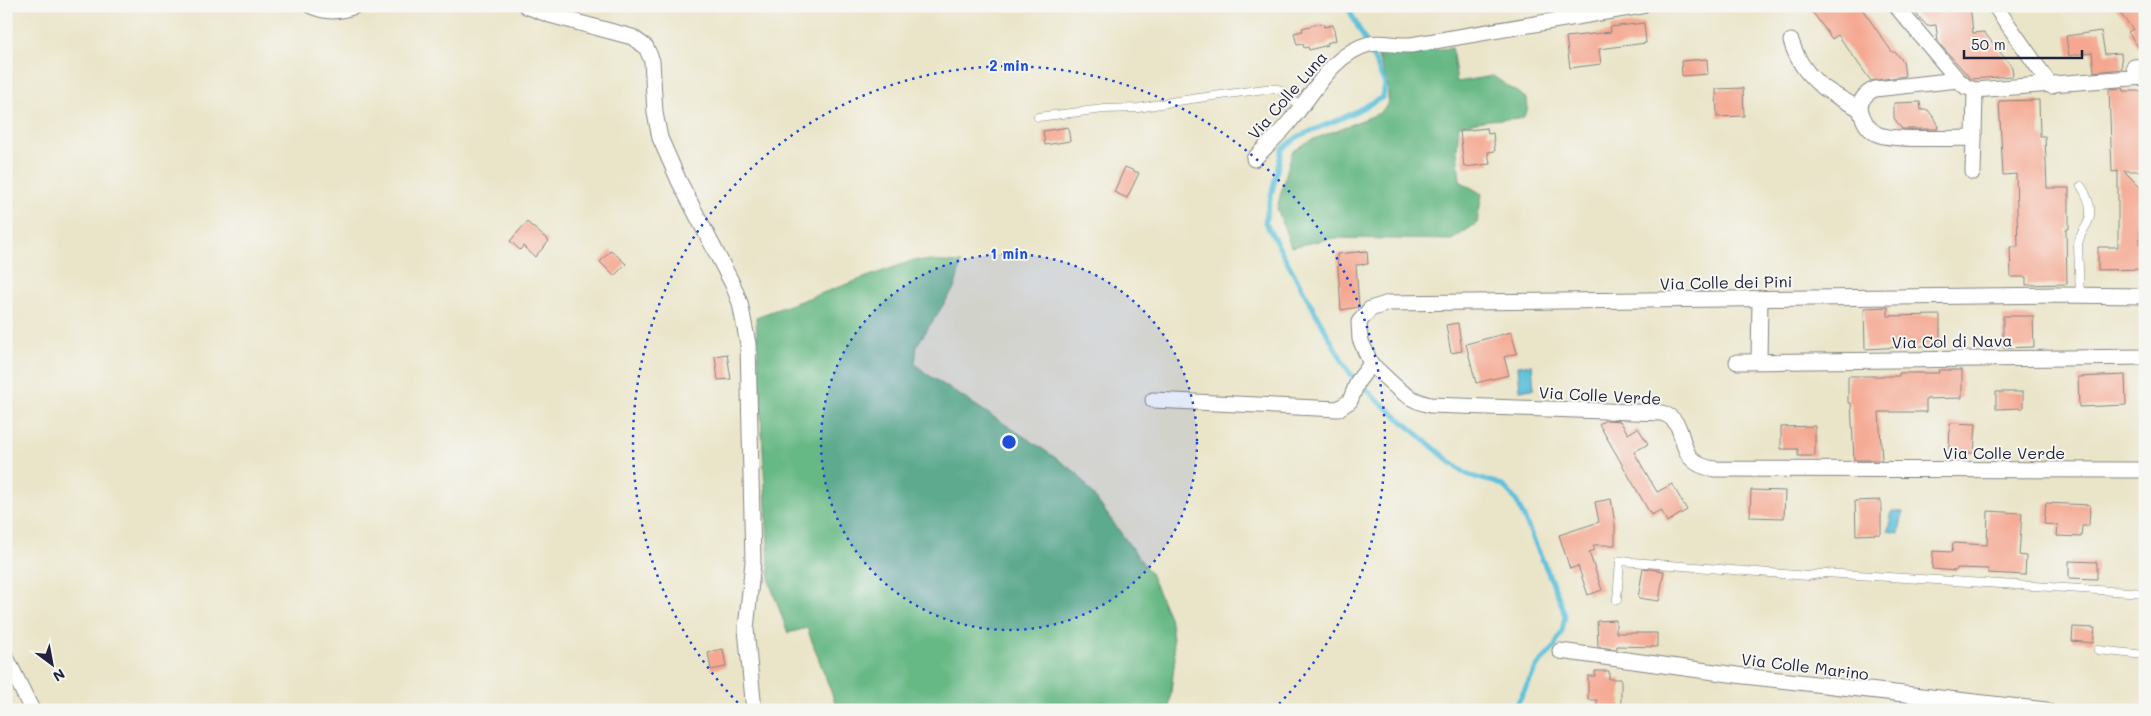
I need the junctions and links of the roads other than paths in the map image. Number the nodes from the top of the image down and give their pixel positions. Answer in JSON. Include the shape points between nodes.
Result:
{"nodes":[{"id":1,"x":311,"y":6,"type":"edge"},
{"id":2,"x":355,"y":6,"type":"edge"},
{"id":3,"x":526,"y":6,"type":"edge"},
{"id":4,"x":1641,"y":6,"type":"edge"},
{"id":5,"x":1896,"y":6,"type":"edge"},
{"id":6,"x":1995,"y":6,"type":"edge"},
{"id":7,"x":1791,"y":41,"type":"dead end"},
{"id":8,"x":2145,"y":77,"type":"edge"},
{"id":9,"x":1958,"y":80,"type":"junction"},
{"id":10,"x":2051,"y":86,"type":"junction"},
{"id":11,"x":1975,"y":90,"type":"junction"},
{"id":12,"x":1302,"y":107,"type":"junction"},
{"id":13,"x":1860,"y":109,"type":"junction"},
{"id":14,"x":1038,"y":117,"type":"dead end"},
{"id":15,"x":1974,"y":138,"type":"junction"},
{"id":16,"x":1254,"y":159,"type":"dead end"},
{"id":17,"x":1973,"y":172,"type":"dead end"},
{"id":18,"x":2081,"y":186,"type":"dead end"},
{"id":19,"x":2080,"y":295,"type":"junction"},
{"id":20,"x":2145,"y":296,"type":"edge"},
{"id":21,"x":1760,"y":299,"type":"junction"},
{"id":22,"x":2145,"y":357,"type":"edge"},
{"id":23,"x":1759,"y":361,"type":"junction"},
{"id":24,"x":1737,"y":362,"type":"dead end"},
{"id":25,"x":1362,"y":376,"type":"junction"},
{"id":26,"x":1153,"y":400,"type":"dead end"},
{"id":27,"x":2145,"y":470,"type":"edge"},
{"id":28,"x":2145,"y":593,"type":"edge"},
{"id":29,"x":1617,"y":600,"type":"dead end"},
{"id":30,"x":2098,"y":650,"type":"dead end"},
{"id":31,"x":1560,"y":651,"type":"dead end"},
{"id":32,"x":2145,"y":655,"type":"edge"},
{"id":33,"x":6,"y":656,"type":"edge"},
{"id":34,"x":1993,"y":707,"type":"edge"},
{"id":35,"x":32,"y":710,"type":"edge"},
{"id":36,"x":754,"y":710,"type":"edge"},
{"id":37,"x":2046,"y":710,"type":"edge"}],
"edges":[{"from":1,"to":2,"type":"street","via":[[330,12]]},
{"from":3,"to":36,"type":"street","via":[[626,35],[646,47],[652,61],[660,138],[740,303],[748,344],[753,562],[746,638]]},
{"from":4,"to":12,"type":"street","name":"Via Colle Luna","via":[[1411,45],[1369,44],[1338,61]]},
{"from":5,"to":9,"type":"street"},
{"from":6,"to":10,"type":"street"},
{"from":7,"to":13,"type":"street","via":[[1798,60],[1815,82]]},
{"from":8,"to":10,"type":"street"},
{"from":9,"to":11,"type":"street"},
{"from":9,"to":13,"type":"street","via":[[1874,89],[1864,96]]},
{"from":10,"to":11,"type":"street"},
{"from":11,"to":15,"type":"street"},
{"from":12,"to":14,"type":"lane","via":[[1278,89],[1264,89],[1138,108]]},
{"from":12,"to":16,"type":"street","name":"Via Colle Luna"},
{"from":13,"to":15,"type":"street","via":[[1868,127],[1882,136]]},
{"from":15,"to":17,"type":"street"},
{"from":18,"to":19,"type":"lane","via":[[2090,211],[2078,245]]},
{"from":19,"to":20,"type":"street","name":"Via Colle dei Pini"},
{"from":19,"to":21,"type":"street","name":"Via Colle dei Pini"},
{"from":21,"to":23,"type":"street"},
{"from":21,"to":25,"type":"street","name":"Via Colle dei Pini","via":[[1384,303],[1370,309],[1359,322]]},
{"from":22,"to":23,"type":"street","name":"Via Col di Nava"},
{"from":23,"to":24,"type":"street","name":"Via Col di Nava"},
{"from":25,"to":26,"type":"street","via":[[1352,399],[1334,409]]},
{"from":25,"to":27,"type":"street","name":"Via Colle Verde","via":[[1409,399],[1430,405],[1662,413],[1677,424],[1691,459],[1715,469]]},
{"from":28,"to":29,"type":"lane","via":[[1825,572],[1808,576],[1620,560]]},
{"from":30,"to":32,"type":"lane"},
{"from":31,"to":34,"type":"street","name":"Via Colle Marino"},
{"from":33,"to":35,"type":"street"},
{"from":34,"to":37,"type":"street","name":"Via Colle Marino"}]}
